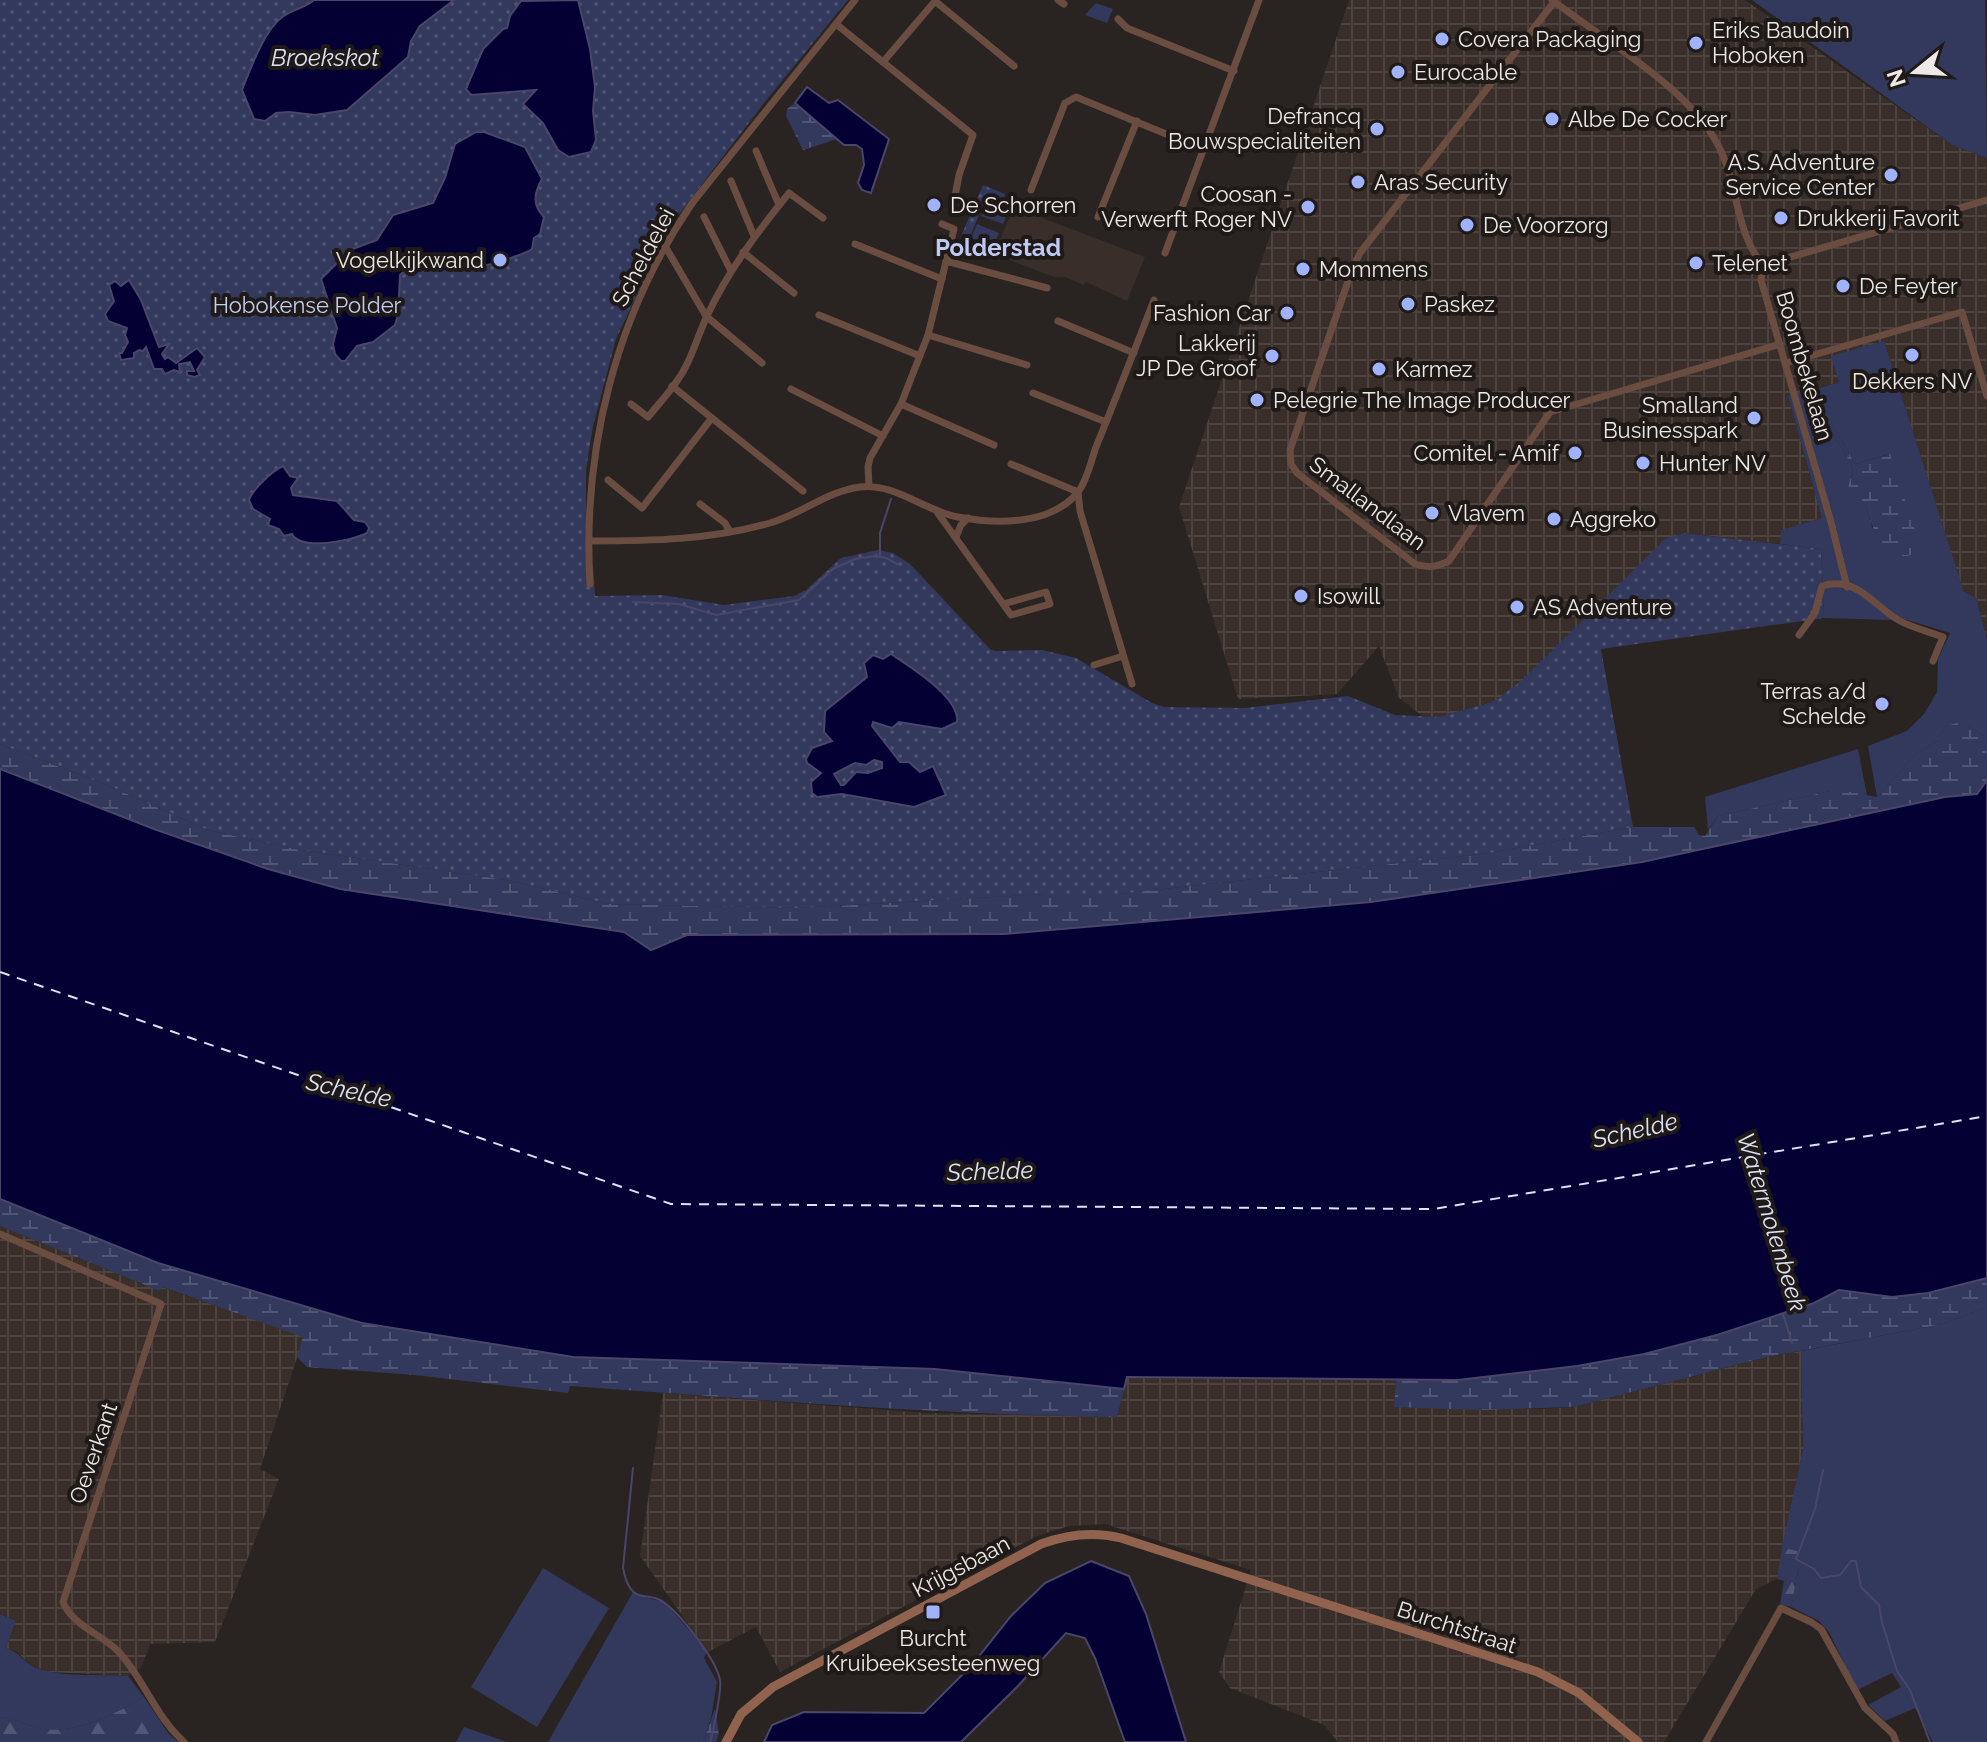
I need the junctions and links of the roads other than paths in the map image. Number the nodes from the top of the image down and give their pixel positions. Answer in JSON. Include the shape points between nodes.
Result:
{"nodes":[{"id":1,"x":855,"y":0,"type":"edge"},
{"id":2,"x":935,"y":0,"type":"edge"},
{"id":3,"x":1259,"y":0,"type":"edge"},
{"id":4,"x":1553,"y":1,"type":"edge"},
{"id":5,"x":1118,"y":19,"type":"dead end"},
{"id":6,"x":836,"y":24,"type":"junction"},
{"id":7,"x":883,"y":62,"type":"junction"},
{"id":8,"x":1014,"y":66,"type":"dead end"},
{"id":9,"x":1234,"y":71,"type":"junction"},
{"id":10,"x":1137,"y":121,"type":"junction"},
{"id":11,"x":1205,"y":150,"type":"junction"},
{"id":12,"x":756,"y":151,"type":"dead end"},
{"id":13,"x":731,"y":181,"type":"dead end"},
{"id":14,"x":1031,"y":190,"type":"dead end"},
{"id":15,"x":955,"y":196,"type":"dead end"},
{"id":16,"x":1987,"y":200,"type":"edge"},
{"id":17,"x":779,"y":205,"type":"junction"},
{"id":18,"x":704,"y":217,"type":"dead end"},
{"id":19,"x":1098,"y":217,"type":"dead end"},
{"id":20,"x":823,"y":218,"type":"dead end"},
{"id":21,"x":942,"y":224,"type":"dead end"},
{"id":22,"x":754,"y":236,"type":"junction"},
{"id":23,"x":855,"y":244,"type":"dead end"},
{"id":24,"x":665,"y":246,"type":"junction"},
{"id":25,"x":743,"y":252,"type":"junction"},
{"id":26,"x":1165,"y":253,"type":"dead end"},
{"id":27,"x":946,"y":261,"type":"junction"},
{"id":28,"x":1763,"y":265,"type":"junction"},
{"id":29,"x":731,"y":271,"type":"junction"},
{"id":30,"x":942,"y":279,"type":"junction"},
{"id":31,"x":1047,"y":288,"type":"dead end"},
{"id":32,"x":794,"y":293,"type":"dead end"},
{"id":33,"x":1154,"y":300,"type":"dead end"},
{"id":34,"x":819,"y":315,"type":"dead end"},
{"id":35,"x":706,"y":316,"type":"junction"},
{"id":36,"x":1058,"y":321,"type":"dead end"},
{"id":37,"x":928,"y":335,"type":"junction"},
{"id":38,"x":1780,"y":344,"type":"junction"},
{"id":39,"x":1134,"y":353,"type":"junction"},
{"id":40,"x":920,"y":356,"type":"junction"},
{"id":41,"x":762,"y":363,"type":"dead end"},
{"id":42,"x":1786,"y":363,"type":"junction"},
{"id":43,"x":1027,"y":365,"type":"dead end"},
{"id":44,"x":672,"y":386,"type":"junction"},
{"id":45,"x":791,"y":389,"type":"dead end"},
{"id":46,"x":1033,"y":393,"type":"dead end"},
{"id":47,"x":1987,"y":396,"type":"edge"},
{"id":48,"x":631,"y":404,"type":"dead end"},
{"id":49,"x":901,"y":404,"type":"junction"},
{"id":50,"x":711,"y":419,"type":"junction"},
{"id":51,"x":1106,"y":422,"type":"junction"},
{"id":52,"x":883,"y":436,"type":"junction"},
{"id":53,"x":994,"y":445,"type":"dead end"},
{"id":54,"x":1011,"y":464,"type":"dead end"},
{"id":55,"x":608,"y":480,"type":"dead end"},
{"id":56,"x":869,"y":486,"type":"junction"},
{"id":57,"x":803,"y":491,"type":"dead end"},
{"id":58,"x":1078,"y":492,"type":"junction"},
{"id":59,"x":700,"y":504,"type":"dead end"},
{"id":60,"x":937,"y":512,"type":"junction"},
{"id":61,"x":968,"y":518,"type":"junction"},
{"id":62,"x":730,"y":532,"type":"junction"},
{"id":63,"x":956,"y":537,"type":"junction"},
{"id":64,"x":589,"y":541,"type":"junction"},
{"id":65,"x":590,"y":584,"type":"dead end"},
{"id":66,"x":1847,"y":587,"type":"junction"},
{"id":67,"x":1003,"y":604,"type":"junction"},
{"id":68,"x":1799,"y":635,"type":"dead end"},
{"id":69,"x":1123,"y":656,"type":"junction"},
{"id":70,"x":1933,"y":661,"type":"dead end"},
{"id":71,"x":1094,"y":665,"type":"dead end"},
{"id":72,"x":1132,"y":684,"type":"dead end"},
{"id":73,"x":0,"y":1234,"type":"edge"},
{"id":74,"x":1249,"y":1579,"type":"joint"},
{"id":75,"x":184,"y":1742,"type":"edge"},
{"id":76,"x":726,"y":1742,"type":"edge"},
{"id":77,"x":1638,"y":1742,"type":"edge"},
{"id":78,"x":1706,"y":1742,"type":"edge"},
{"id":79,"x":1896,"y":1742,"type":"edge"}],
"edges":[{"from":1,"to":6,"type":"street","name":"Scheldelei"},
{"from":2,"to":7,"type":"street"},
{"from":2,"to":8,"type":"street"},
{"from":3,"to":9,"type":"street"},
{"from":4,"to":28,"type":"street","name":"Boombekelaan","via":[[1699,114],[1722,152],[1751,252]]},
{"from":4,"to":38,"type":"street","name":"Smallandlaan","via":[[1360,253],[1290,450],[1291,464],[1415,564],[1440,566],[1449,561],[1550,412]]},
{"from":5,"to":9,"type":"street","via":[[1127,28]]},
{"from":6,"to":7,"type":"street"},
{"from":6,"to":24,"type":"street","name":"Scheldelei","via":[[706,184]]},
{"from":7,"to":15,"type":"street","via":[[973,135]]},
{"from":9,"to":11,"type":"street"},
{"from":10,"to":11,"type":"street"},
{"from":10,"to":14,"type":"street","via":[[1076,97],[1065,103]]},
{"from":10,"to":19,"type":"street"},
{"from":11,"to":26,"type":"street"},
{"from":12,"to":17,"type":"street"},
{"from":13,"to":22,"type":"street"},
{"from":16,"to":28,"type":"street"},
{"from":17,"to":20,"type":"street","via":[[789,193]]},
{"from":17,"to":22,"type":"street"},
{"from":18,"to":29,"type":"street"},
{"from":21,"to":27,"type":"street","via":[[954,229]]},
{"from":22,"to":25,"type":"street"},
{"from":23,"to":30,"type":"street"},
{"from":24,"to":35,"type":"street"},
{"from":24,"to":64,"type":"street","name":"Scheldelei","via":[[633,311],[610,381],[593,459]]},
{"from":25,"to":29,"type":"street"},
{"from":25,"to":32,"type":"street"},
{"from":27,"to":30,"type":"street"},
{"from":27,"to":31,"type":"street"},
{"from":28,"to":38,"type":"street","name":"Boombekelaan","via":[[1761,280]]},
{"from":29,"to":35,"type":"street"},
{"from":30,"to":37,"type":"street"},
{"from":33,"to":39,"type":"street"},
{"from":34,"to":40,"type":"street"},
{"from":35,"to":41,"type":"street"},
{"from":35,"to":44,"type":"street","via":[[687,365]]},
{"from":36,"to":39,"type":"street"},
{"from":37,"to":40,"type":"street"},
{"from":37,"to":43,"type":"street"},
{"from":38,"to":42,"type":"street","name":"Boombekelaan"},
{"from":39,"to":51,"type":"street"},
{"from":40,"to":49,"type":"street"},
{"from":42,"to":47,"type":"street","via":[[1962,312]]},
{"from":42,"to":66,"type":"street","name":"Boombekelaan"},
{"from":44,"to":48,"type":"street","via":[[648,417]]},
{"from":44,"to":50,"type":"street"},
{"from":45,"to":52,"type":"street"},
{"from":46,"to":51,"type":"street"},
{"from":49,"to":52,"type":"street"},
{"from":49,"to":53,"type":"street"},
{"from":50,"to":55,"type":"street","via":[[642,508]]},
{"from":50,"to":57,"type":"street"},
{"from":51,"to":58,"type":"street"},
{"from":52,"to":56,"type":"street","via":[[869,462]]},
{"from":54,"to":58,"type":"street"},
{"from":56,"to":60,"type":"street","via":[[896,492]]},
{"from":56,"to":62,"type":"street","via":[[844,490],[785,517]]},
{"from":58,"to":61,"type":"street","via":[[1035,517]]},
{"from":58,"to":69,"type":"street"},
{"from":59,"to":62,"type":"street"},
{"from":60,"to":61,"type":"street"},
{"from":60,"to":63,"type":"street"},
{"from":61,"to":63,"type":"street"},
{"from":62,"to":64,"type":"street","via":[[669,540]]},
{"from":63,"to":67,"type":"street"},
{"from":64,"to":65,"type":"street","name":"Scheldelei"},
{"from":66,"to":68,"type":"street","via":[[1822,586],[1815,613]]},
{"from":66,"to":70,"type":"street","via":[[1866,592],[1899,620],[1943,637]]},
{"from":67,"to":67,"type":"street","via":[[1011,615],[1050,604],[1046,592]]},
{"from":69,"to":71,"type":"street"},
{"from":69,"to":72,"type":"street"},
{"from":73,"to":75,"type":"street","name":"Oeverkant","via":[[161,1304],[63,1602],[67,1613],[119,1652],[170,1730]]},
{"from":74,"to":76,"type":"main road","name":"Krijgsbaan","via":[[1103,1534],[1056,1539],[773,1687],[741,1714]]},
{"from":74,"to":77,"type":"main road","name":"Burchtstraat","via":[[1538,1672],[1579,1693]]},
{"from":78,"to":79,"type":"street","via":[[1781,1608],[1821,1629],[1865,1708]]}]}
